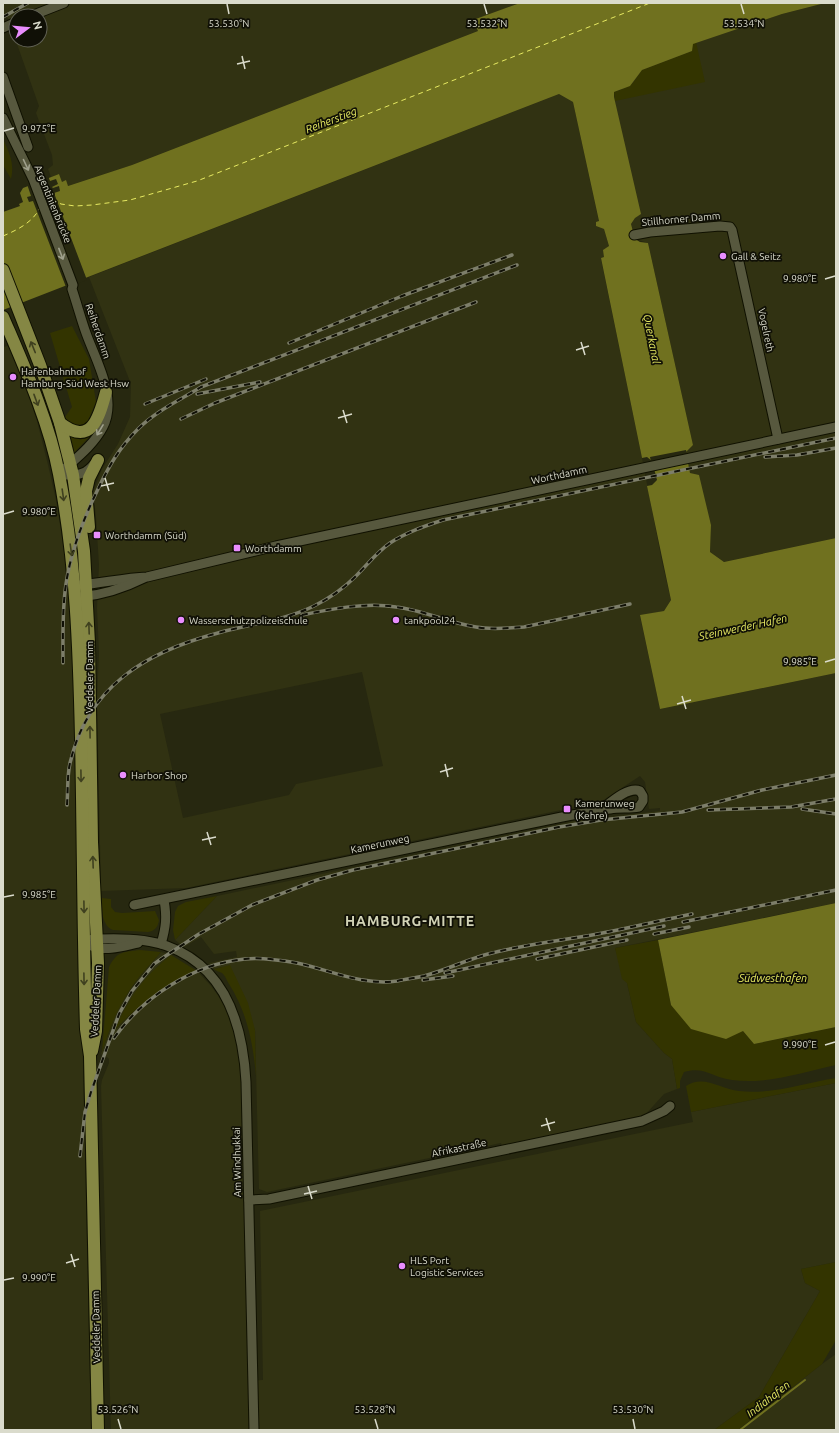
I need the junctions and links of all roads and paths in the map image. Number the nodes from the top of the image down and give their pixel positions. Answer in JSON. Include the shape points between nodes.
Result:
{"nodes":[{"id":1,"x":64,"y":3,"type":"edge"},
{"id":2,"x":48,"y":9,"type":"edge"},
{"id":3,"x":3,"y":77,"type":"edge"},
{"id":4,"x":3,"y":118,"type":"edge"},
{"id":5,"x":28,"y":146,"type":"dead end"},
{"id":6,"x":730,"y":227,"type":"joint"},
{"id":7,"x":634,"y":235,"type":"dead end"},
{"id":8,"x":3,"y":270,"type":"edge"},
{"id":9,"x":75,"y":300,"type":"joint"},
{"id":10,"x":3,"y":317,"type":"edge"},
{"id":11,"x":106,"y":392,"type":"junction"},
{"id":12,"x":60,"y":423,"type":"junction"},
{"id":13,"x":836,"y":427,"type":"edge"},
{"id":14,"x":778,"y":439,"type":"junction"},
{"id":15,"x":98,"y":460,"type":"joint"},
{"id":16,"x":71,"y":469,"type":"junction"},
{"id":17,"x":60,"y":474,"type":"junction"},
{"id":18,"x":86,"y":568,"type":"junction"},
{"id":19,"x":87,"y":590,"type":"junction"},
{"id":20,"x":75,"y":591,"type":"junction"},
{"id":21,"x":600,"y":810,"type":"dead end"},
{"id":22,"x":164,"y":900,"type":"junction"},
{"id":23,"x":134,"y":905,"type":"dead end"},
{"id":24,"x":93,"y":942,"type":"junction"},
{"id":25,"x":161,"y":944,"type":"junction"},
{"id":26,"x":670,"y":1106,"type":"dead end"},
{"id":27,"x":249,"y":1200,"type":"junction"},
{"id":28,"x":98,"y":1430,"type":"edge"},
{"id":29,"x":254,"y":1430,"type":"edge"}],
"edges":[{"from":1,"to":2,"type":"street"},
{"from":3,"to":5,"type":"street"},
{"from":4,"to":9,"type":"street","name":"Argentinienbrücke","one_way":true,"via":[[33,179],[73,285]]},
{"from":6,"to":7,"type":"street","name":"Stillhorner Damm"},
{"from":6,"to":14,"type":"street","name":"Vogelreth","via":[[734,234]]},
{"from":12,"to":8,"type":"main road","name":"Veddeler Damm","one_way":true},
{"from":9,"to":11,"type":"street","name":"Reiherdamm"},
{"from":10,"to":17,"type":"main road","name":"Veddeler Damm","one_way":true,"via":[[44,421]]},
{"from":11,"to":12,"type":"main road","via":[[99,415],[87,430],[75,432]]},
{"from":11,"to":16,"type":"street","name":"Reiherdamm","one_way":true,"via":[[108,407],[102,427]]},
{"from":12,"to":16,"type":"main road","name":"Veddeler Damm"},
{"from":13,"to":14,"type":"street","name":"Worthdamm"},
{"from":14,"to":19,"type":"street","name":"Worthdamm","via":[[276,546],[147,577],[127,587]]},
{"from":15,"to":16,"type":"street","via":[[84,473]]},
{"from":15,"to":18,"type":"main road","via":[[86,491],[89,533]]},
{"from":16,"to":17,"type":"street"},
{"from":16,"to":18,"type":"main road","name":"Veddeler Damm"},
{"from":17,"to":20,"type":"main road","name":"Veddeler Damm","one_way":true},
{"from":18,"to":19,"type":"main road","name":"Veddeler Damm"},
{"from":19,"to":20,"type":"street","name":"Worthdamm"},
{"from":24,"to":19,"type":"main road","name":"Veddeler Damm","one_way":true},
{"from":20,"to":24,"type":"main road","name":"Veddeler Damm","one_way":true},
{"from":21,"to":22,"type":"street","name":"Kamerunweg"},
{"from":22,"to":23,"type":"street","name":"Kamerunweg"},
{"from":22,"to":25,"type":"street","via":[[166,924]]},
{"from":24,"to":25,"type":"street","name":"Am Windhukkai","via":[[108,948],[148,942]]},
{"from":24,"to":28,"type":"main road","name":"Veddeler Damm","via":[[98,985],[96,1031],[90,1056]]},
{"from":25,"to":27,"type":"street","name":"Am Windhukkai","via":[[192,959],[209,973],[226,997],[237,1024],[245,1067]]},
{"from":26,"to":27,"type":"street","name":"Afrikastraße","via":[[664,1112],[642,1122],[269,1199]]},
{"from":27,"to":29,"type":"street","name":"Am Windhukkai"}]}
